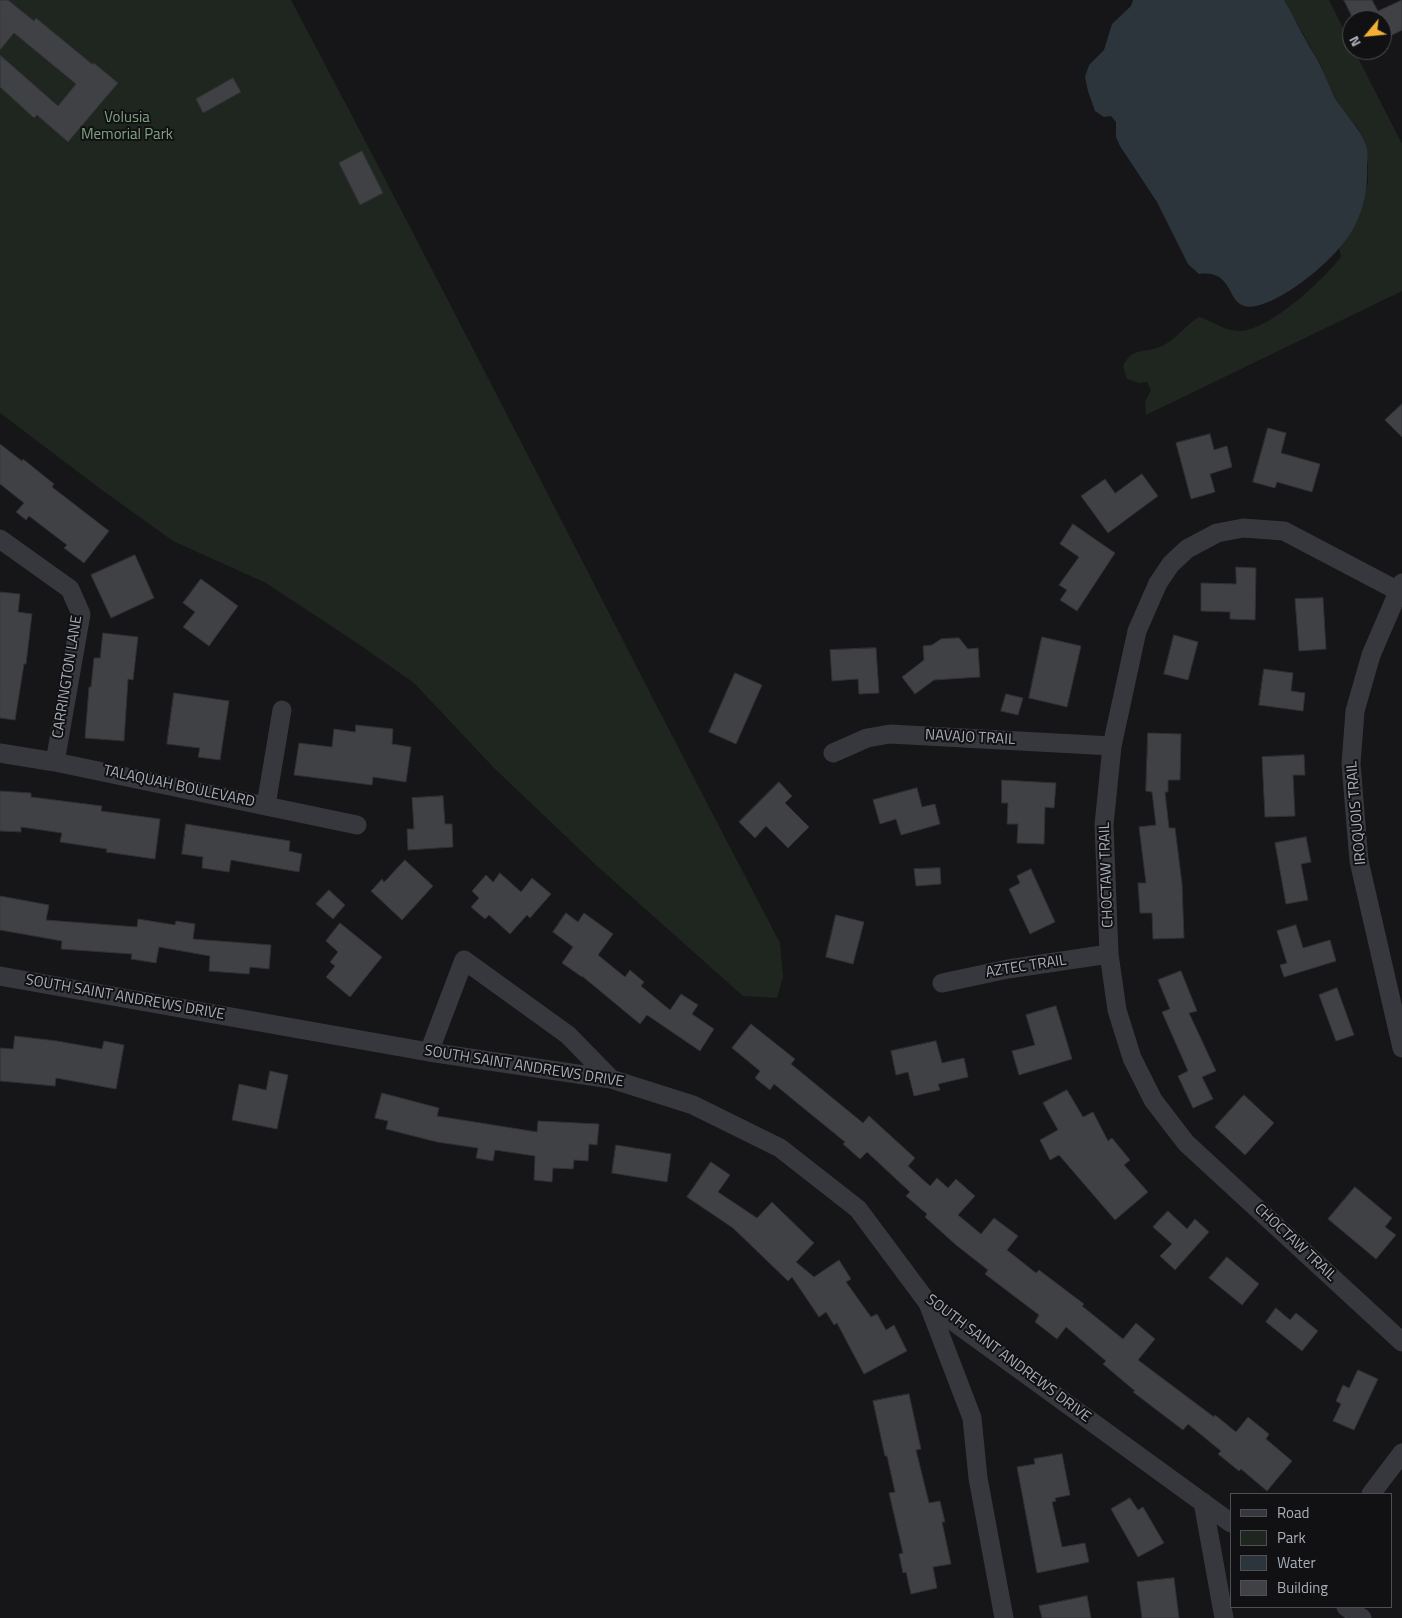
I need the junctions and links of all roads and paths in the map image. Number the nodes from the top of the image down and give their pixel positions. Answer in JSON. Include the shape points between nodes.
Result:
{"nodes":[{"id":1,"x":0,"y":539,"type":"edge"},
{"id":2,"x":1400,"y":589,"type":"edge"},
{"id":3,"x":282,"y":710,"type":"dead end"},
{"id":4,"x":1112,"y":746,"type":"junction"},
{"id":5,"x":0,"y":753,"type":"edge"},
{"id":6,"x":833,"y":753,"type":"dead end"},
{"id":7,"x":55,"y":762,"type":"junction"},
{"id":8,"x":266,"y":805,"type":"junction"},
{"id":9,"x":357,"y":825,"type":"dead end"},
{"id":10,"x":1109,"y":954,"type":"junction"},
{"id":11,"x":0,"y":976,"type":"edge"},
{"id":12,"x":942,"y":983,"type":"dead end"},
{"id":13,"x":1402,"y":1048,"type":"edge"},
{"id":14,"x":429,"y":1052,"type":"junction"},
{"id":15,"x":611,"y":1079,"type":"junction"},
{"id":16,"x":928,"y":1303,"type":"junction"},
{"id":17,"x":1402,"y":1342,"type":"edge"},
{"id":18,"x":1402,"y":1453,"type":"edge"},
{"id":19,"x":1372,"y":1493,"type":"edge"},
{"id":20,"x":1203,"y":1502,"type":"junction"},
{"id":21,"x":1230,"y":1522,"type":"edge"},
{"id":22,"x":1347,"y":1608,"type":"edge"},
{"id":23,"x":1004,"y":1618,"type":"edge"},
{"id":24,"x":1224,"y":1618,"type":"edge"},
{"id":25,"x":1362,"y":1618,"type":"edge"}],
"edges":[{"from":1,"to":7,"type":"street","name":"CARRINGTON LANE","via":[[70,589],[81,614]]},
{"from":2,"to":4,"type":"street","name":"CHOCTAW TRAIL","via":[[1284,531],[1242,528],[1217,533],[1187,549],[1158,583],[1137,631]]},
{"from":2,"to":13,"type":"street","name":"IROQUOIS TRAIL","via":[[1371,655],[1355,711],[1351,764],[1359,861]]},
{"from":3,"to":8,"type":"street"},
{"from":4,"to":6,"type":"street","name":"NAVAJO TRAIL","via":[[890,734],[867,738]]},
{"from":4,"to":10,"type":"street","name":"CHOCTAW TRAIL","via":[[1104,825]]},
{"from":5,"to":7,"type":"street","name":"TALAQUAH BOULEVARD"},
{"from":7,"to":8,"type":"street","name":"TALAQUAH BOULEVARD"},
{"from":8,"to":9,"type":"street","name":"TALAQUAH BOULEVARD"},
{"from":10,"to":12,"type":"street","name":"AZTEC TRAIL","via":[[1008,969]]},
{"from":10,"to":17,"type":"street","name":"CHOCTAW TRAIL","via":[[1116,1010],[1132,1058],[1153,1100],[1186,1143]]},
{"from":11,"to":14,"type":"street","name":"SOUTH SAINT ANDREWS DRIVE"},
{"from":14,"to":15,"type":"street","name":"SOUTH SAINT ANDREWS DRIVE"},
{"from":14,"to":15,"type":"street","via":[[464,960],[568,1035]]},
{"from":15,"to":16,"type":"street","name":"SOUTH SAINT ANDREWS DRIVE","via":[[693,1105],[780,1148],[858,1209]]},
{"from":16,"to":20,"type":"street","name":"SOUTH SAINT ANDREWS DRIVE"},
{"from":16,"to":23,"type":"street","via":[[972,1418],[978,1478]]},
{"from":18,"to":19,"type":"street"},
{"from":20,"to":21,"type":"street","name":"SOUTH SAINT ANDREWS DRIVE"},
{"from":20,"to":24,"type":"street"},
{"from":22,"to":25,"type":"street"}]}
